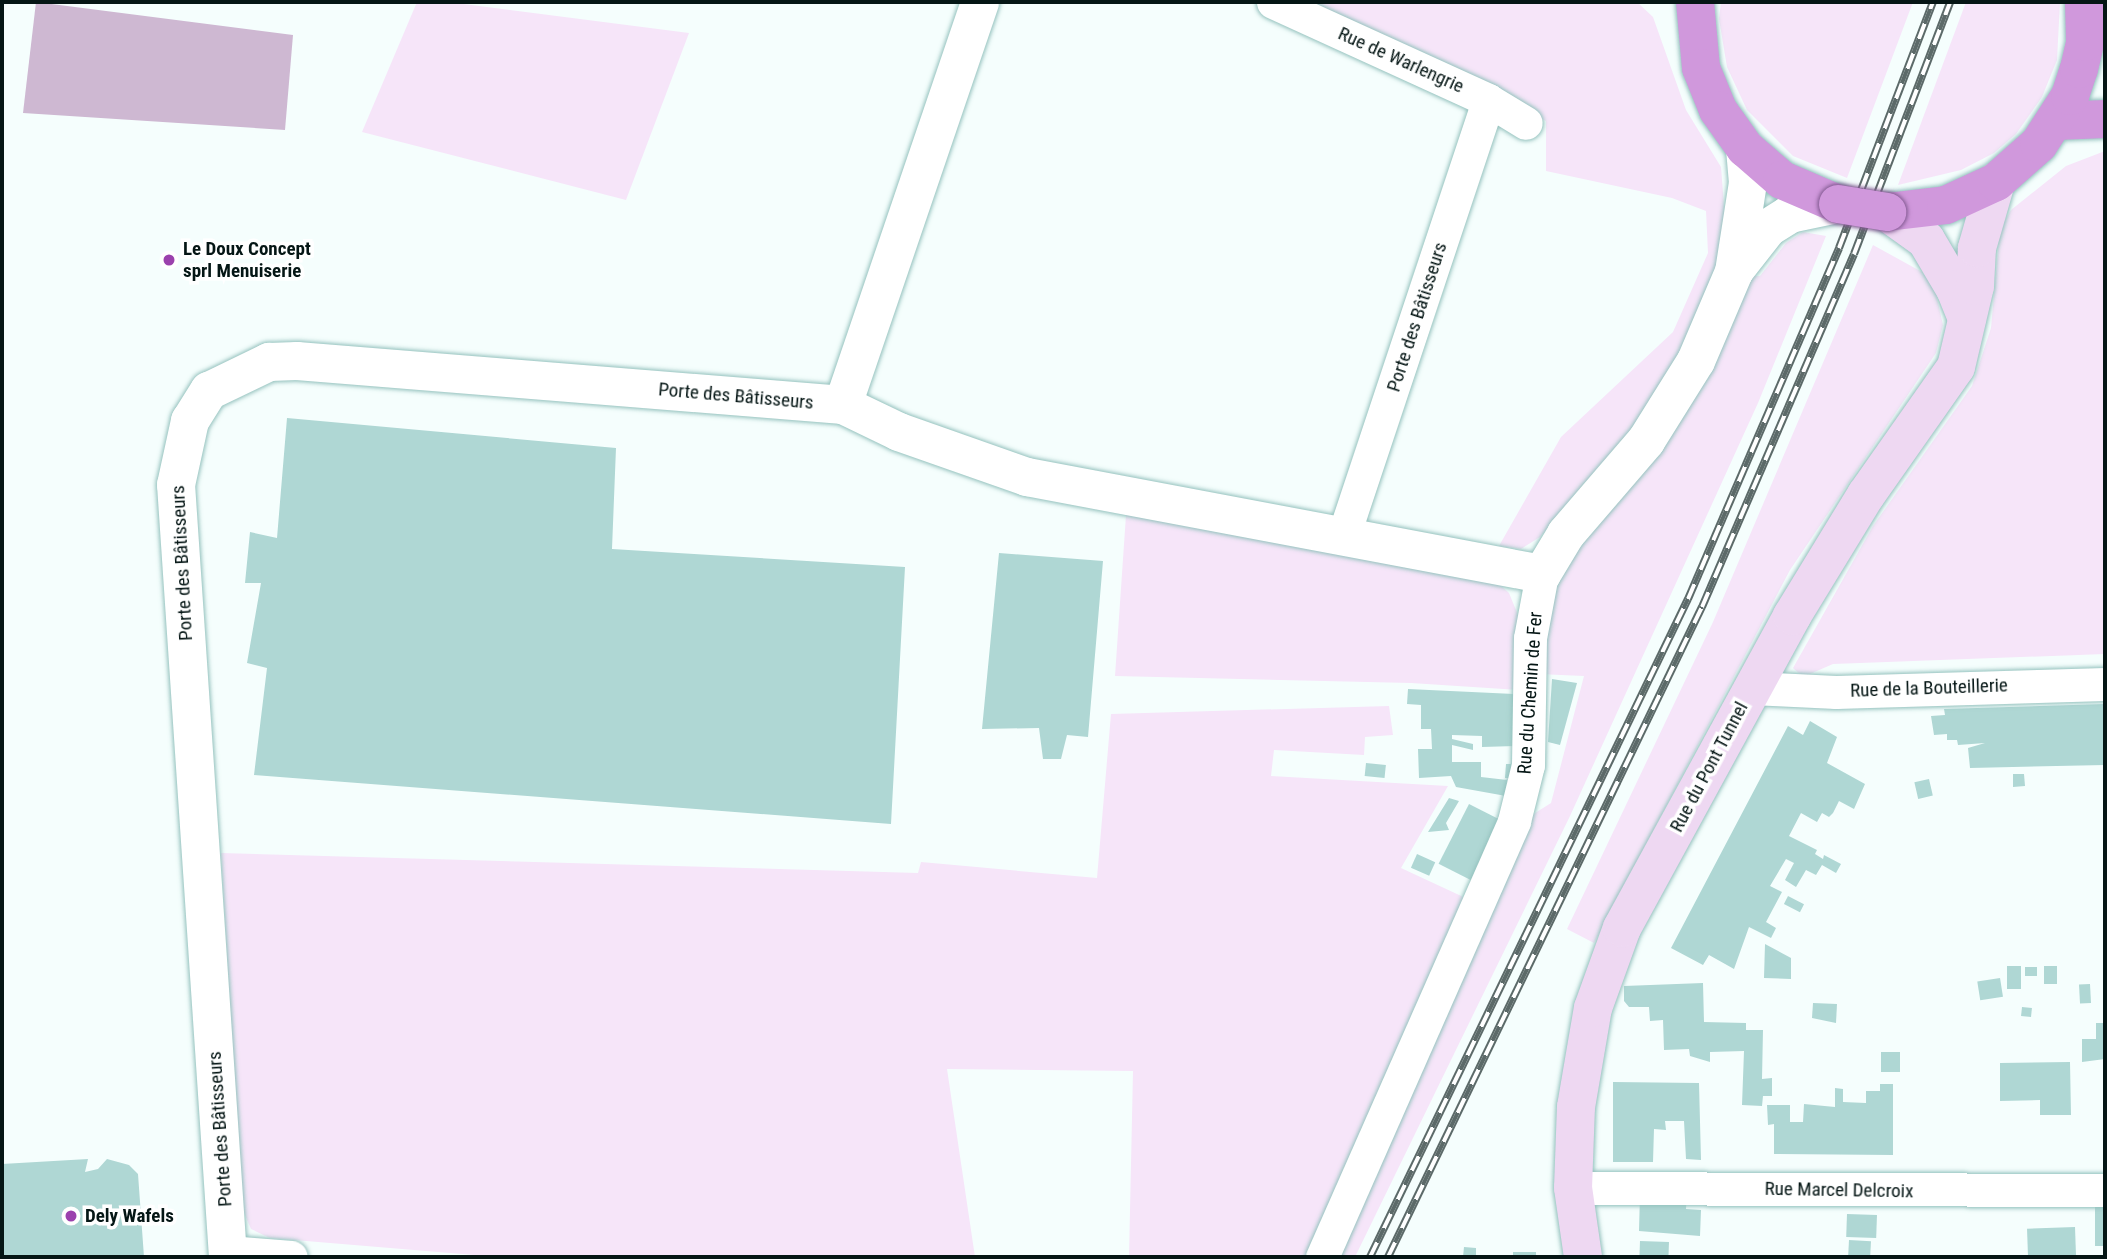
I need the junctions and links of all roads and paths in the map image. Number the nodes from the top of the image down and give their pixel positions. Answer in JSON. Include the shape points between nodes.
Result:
{"nodes":[{"id":1,"x":980,"y":2,"type":"edge"},
{"id":2,"x":1273,"y":2,"type":"edge"},
{"id":3,"x":1689,"y":9,"type":"edge"},
{"id":4,"x":2092,"y":13,"type":"edge"},
{"id":5,"x":1488,"y":100,"type":"junction"},
{"id":6,"x":2105,"y":119,"type":"edge"},
{"id":7,"x":2056,"y":121,"type":"junction"},
{"id":8,"x":1526,"y":123,"type":"dead end"},
{"id":9,"x":1745,"y":148,"type":"junction"},
{"id":10,"x":1996,"y":182,"type":"junction"},
{"id":11,"x":1838,"y":204,"type":"junction"},
{"id":12,"x":1887,"y":212,"type":"junction"},
{"id":13,"x":1734,"y":272,"type":"junction"},
{"id":14,"x":1967,"y":319,"type":"junction"},
{"id":15,"x":843,"y":405,"type":"junction"},
{"id":16,"x":1344,"y":534,"type":"junction"},
{"id":17,"x":1542,"y":574,"type":"junction"},
{"id":18,"x":2105,"y":684,"type":"edge"},
{"id":19,"x":1752,"y":688,"type":"junction"},
{"id":20,"x":1573,"y":1188,"type":"junction"},
{"id":21,"x":2105,"y":1190,"type":"edge"},
{"id":22,"x":228,"y":1255,"type":"edge"},
{"id":23,"x":291,"y":1257,"type":"edge"},
{"id":24,"x":1322,"y":1257,"type":"edge"},
{"id":25,"x":1583,"y":1257,"type":"edge"}],
"edges":[{"from":1,"to":15,"type":"street"},
{"from":2,"to":5,"type":"street","name":"Rue de Warlengrie"},
{"from":3,"to":9,"type":"highway","via":[[1705,79],[1718,110]]},
{"from":4,"to":7,"type":"highway","via":[[2079,69]]},
{"from":5,"to":8,"type":"street","name":"Rue de Warlengrie"},
{"from":5,"to":16,"type":"street","name":"Porte des Bâtisseurs"},
{"from":6,"to":7,"type":"highway"},
{"from":7,"to":10,"type":"highway","via":[[2032,151]]},
{"from":9,"to":11,"type":"highway","via":[[1782,180]]},
{"from":9,"to":13,"type":"street","name":"Rue du Chemin de Fer","via":[[1748,183]]},
{"from":10,"to":12,"type":"highway","via":[[1946,205]]},
{"from":10,"to":14,"type":"main road","name":"Rue du Pont Tunnel","via":[[1980,237]]},
{"from":11,"to":12,"type":"highway","bridge":true},
{"from":11,"to":13,"type":"street","name":"Rue du Chemin de Fer","via":[[1790,214],[1779,221]]},
{"from":12,"to":14,"type":"main road","via":[[1926,240]]},
{"from":13,"to":17,"type":"street","name":"Rue du Chemin de Fer","via":[[1696,361],[1646,441],[1566,534]]},
{"from":14,"to":19,"type":"main road","name":"Rue du Pont Tunnel","via":[[1956,367],[1866,495]]},
{"from":15,"to":16,"type":"street","name":"Porte des Bâtisseurs","via":[[900,432],[1027,477]]},
{"from":15,"to":22,"type":"street","name":"Porte des Bâtisseurs","via":[[297,361],[269,362],[209,391],[190,421],[176,485]]},
{"from":16,"to":17,"type":"street","name":"Porte des Bâtisseurs"},
{"from":17,"to":24,"type":"street","name":"Rue du Chemin de Fer","via":[[1530,638],[1528,765],[1514,821]]},
{"from":18,"to":19,"type":"street","name":"Rue de la Bouteillerie","via":[[1836,692]]},
{"from":19,"to":20,"type":"main road","name":"Rue du Pont Tunnel","via":[[1622,928],[1593,1008],[1576,1107]]},
{"from":20,"to":21,"type":"street","name":"Rue Marcel Delcroix"},
{"from":20,"to":25,"type":"main road","name":"Rue du Pont Tunnel"},
{"from":22,"to":23,"type":"street"}]}
